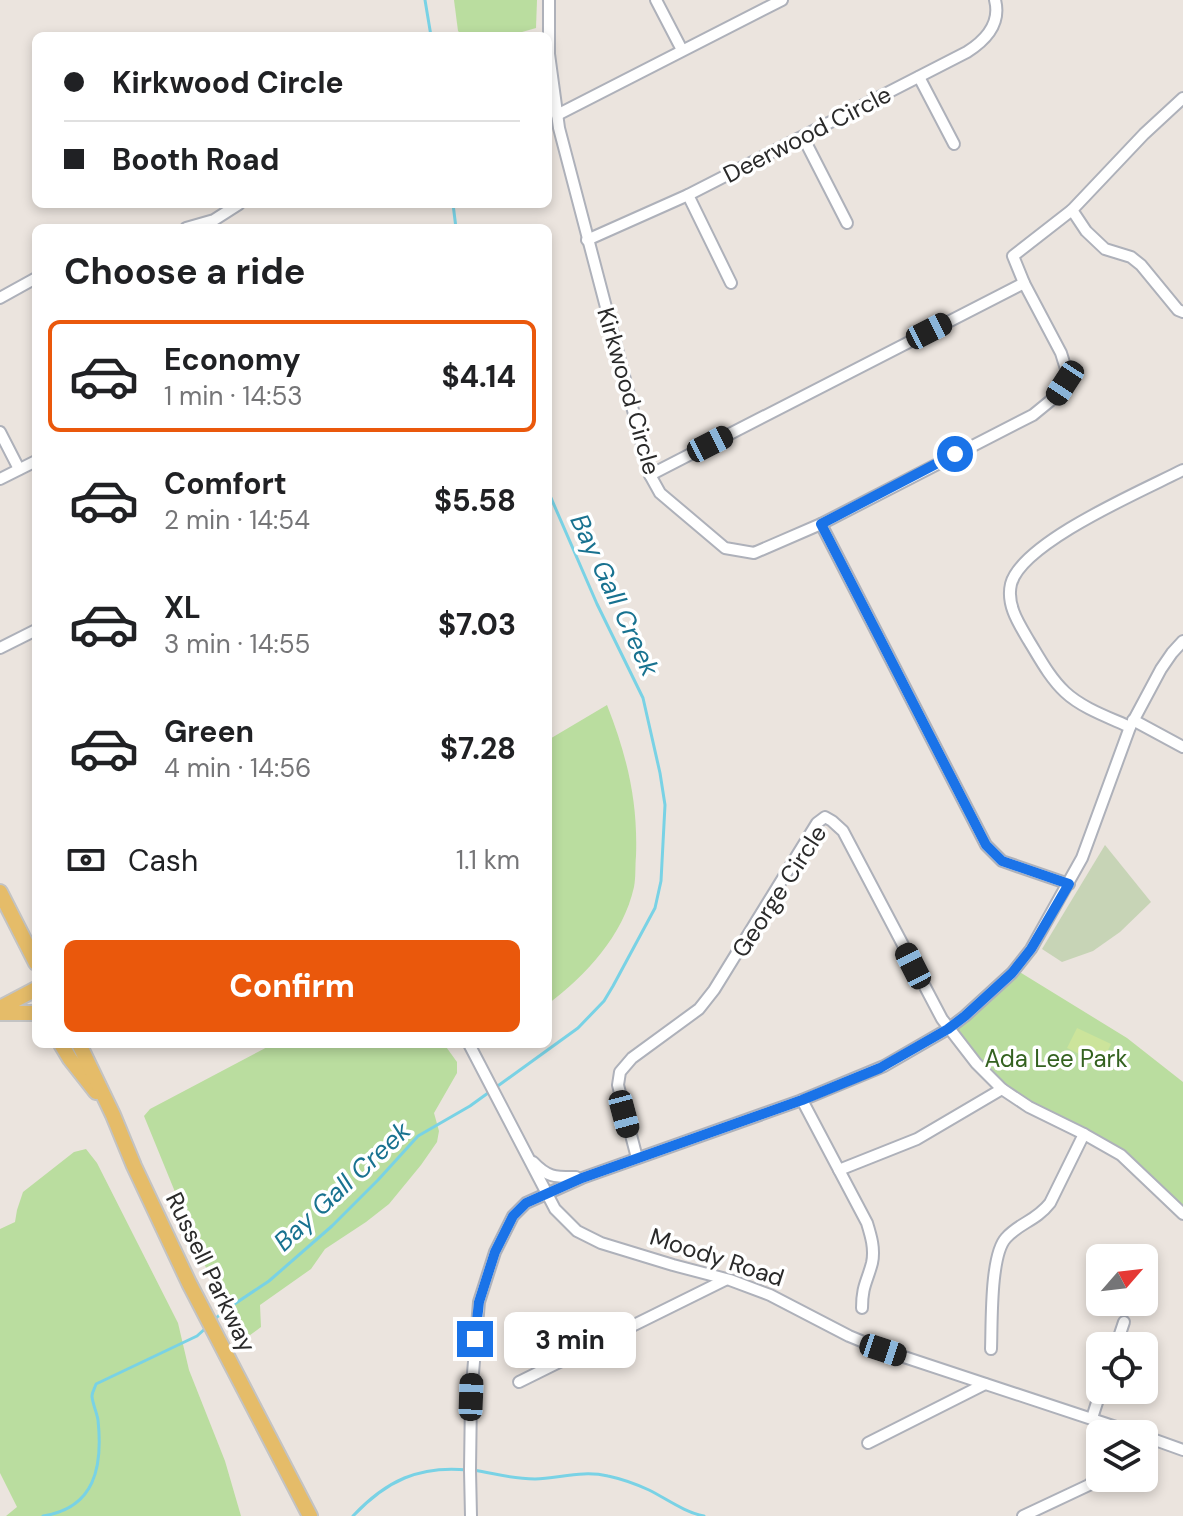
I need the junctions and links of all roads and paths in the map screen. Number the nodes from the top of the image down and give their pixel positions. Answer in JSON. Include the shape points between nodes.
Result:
{"nodes":[{"id":1,"x":549,"y":0,"type":"edge"},
{"id":2,"x":656,"y":0,"type":"edge"},
{"id":3,"x":782,"y":0,"type":"edge"},
{"id":4,"x":995,"y":0,"type":"edge"},
{"id":5,"x":549,"y":32,"type":"edge"},
{"id":6,"x":682,"y":50,"type":"junction"},
{"id":7,"x":552,"y":77,"type":"edge"},
{"id":8,"x":919,"y":77,"type":"junction"},
{"id":9,"x":1183,"y":98,"type":"edge"},
{"id":10,"x":557,"y":115,"type":"junction"},
{"id":11,"x":803,"y":137,"type":"junction"},
{"id":12,"x":954,"y":144,"type":"dead end"},
{"id":13,"x":688,"y":195,"type":"junction"},
{"id":14,"x":234,"y":208,"type":"edge"},
{"id":15,"x":1072,"y":210,"type":"junction"},
{"id":16,"x":847,"y":223,"type":"dead end"},
{"id":17,"x":216,"y":224,"type":"edge"},
{"id":18,"x":587,"y":240,"type":"junction"},
{"id":19,"x":32,"y":280,"type":"edge"},
{"id":20,"x":731,"y":283,"type":"dead end"},
{"id":21,"x":1024,"y":283,"type":"junction"},
{"id":22,"x":0,"y":298,"type":"edge"},
{"id":23,"x":1183,"y":312,"type":"edge"},
{"id":24,"x":0,"y":432,"type":"edge"},
{"id":25,"x":32,"y":463,"type":"edge"},
{"id":26,"x":19,"y":469,"type":"junction"},
{"id":27,"x":1183,"y":470,"type":"edge"},
{"id":28,"x":650,"y":475,"type":"junction"},
{"id":29,"x":0,"y":479,"type":"edge"},
{"id":30,"x":821,"y":524,"type":"junction"},
{"id":31,"x":32,"y":632,"type":"edge"},
{"id":32,"x":1183,"y":641,"type":"edge"},
{"id":33,"x":0,"y":648,"type":"edge"},
{"id":34,"x":1132,"y":724,"type":"junction"},
{"id":35,"x":1183,"y":747,"type":"edge"},
{"id":36,"x":1069,"y":884,"type":"junction"},
{"id":37,"x":0,"y":892,"type":"edge"},
{"id":38,"x":32,"y":955,"type":"edge"},
{"id":39,"x":32,"y":991,"type":"edge"},
{"id":40,"x":0,"y":1010,"type":"edge"},
{"id":41,"x":32,"y":1013,"type":"edge"},
{"id":42,"x":948,"y":1029,"type":"junction"},
{"id":43,"x":63,"y":1048,"type":"edge"},
{"id":44,"x":81,"y":1048,"type":"edge"},
{"id":45,"x":472,"y":1049,"type":"edge"},
{"id":46,"x":1002,"y":1089,"type":"junction"},
{"id":47,"x":802,"y":1100,"type":"junction"},
{"id":48,"x":113,"y":1115,"type":"junction"},
{"id":49,"x":1084,"y":1134,"type":"junction"},
{"id":50,"x":525,"y":1152,"type":"junction"},
{"id":51,"x":637,"y":1158,"type":"junction"},
{"id":52,"x":839,"y":1170,"type":"junction"},
{"id":53,"x":582,"y":1178,"type":"junction"},
{"id":54,"x":546,"y":1194,"type":"junction"},
{"id":55,"x":1183,"y":1214,"type":"edge"},
{"id":56,"x":725,"y":1280,"type":"junction"},
{"id":57,"x":862,"y":1308,"type":"dead end"},
{"id":58,"x":1124,"y":1322,"type":"dead end"},
{"id":59,"x":1121,"y":1332,"type":"edge"},
{"id":60,"x":991,"y":1349,"type":"dead end"},
{"id":61,"x":519,"y":1382,"type":"dead end"},
{"id":62,"x":985,"y":1384,"type":"junction"},
{"id":63,"x":1096,"y":1404,"type":"edge"},
{"id":64,"x":1092,"y":1418,"type":"junction"},
{"id":65,"x":1098,"y":1420,"type":"edge"},
{"id":66,"x":1158,"y":1441,"type":"edge"},
{"id":67,"x":868,"y":1443,"type":"dead end"},
{"id":68,"x":1183,"y":1450,"type":"edge"},
{"id":69,"x":1086,"y":1486,"type":"edge"},
{"id":70,"x":310,"y":1516,"type":"edge"},
{"id":71,"x":471,"y":1516,"type":"edge"},
{"id":72,"x":1023,"y":1516,"type":"edge"}],
"edges":[{"from":1,"to":5,"type":"street","name":"Kirkwood Circle"},
{"from":2,"to":6,"type":"street"},
{"from":3,"to":6,"type":"street"},
{"from":4,"to":8,"type":"street","name":"Deerwood Circle","via":[[996,19],[981,43]]},
{"from":6,"to":10,"type":"street"},
{"from":7,"to":10,"type":"street","name":"Kirkwood Circle"},
{"from":8,"to":11,"type":"street","name":"Deerwood Circle"},
{"from":8,"to":12,"type":"street"},
{"from":9,"to":15,"type":"street"},
{"from":10,"to":18,"type":"street","name":"Kirkwood Circle"},
{"from":11,"to":13,"type":"street","name":"Deerwood Circle"},
{"from":11,"to":16,"type":"street"},
{"from":13,"to":18,"type":"street","name":"Deerwood Circle"},
{"from":13,"to":20,"type":"street"},
{"from":14,"to":17,"type":"street"},
{"from":15,"to":21,"type":"street","via":[[1013,256]]},
{"from":15,"to":23,"type":"street","via":[[1105,249],[1141,265]]},
{"from":18,"to":28,"type":"street","name":"Kirkwood Circle"},
{"from":19,"to":22,"type":"street"},
{"from":21,"to":28,"type":"street"},
{"from":21,"to":30,"type":"street","name":"Kirkwood Circle","via":[[1066,369],[1065,383],[1055,397],[1033,415]]},
{"from":24,"to":26,"type":"street"},
{"from":25,"to":26,"type":"street"},
{"from":26,"to":29,"type":"street"},
{"from":27,"to":34,"type":"street","via":[[1051,541],[1015,574],[1010,587],[1017,620],[1065,692]]},
{"from":28,"to":30,"type":"street","name":"Kirkwood Circle","via":[[660,493],[725,548],[754,553]]},
{"from":30,"to":36,"type":"street","via":[[986,845],[1002,861]]},
{"from":31,"to":33,"type":"street"},
{"from":32,"to":34,"type":"street","via":[[1161,669]]},
{"from":34,"to":35,"type":"street"},
{"from":34,"to":36,"type":"street"},
{"from":36,"to":42,"type":"street","via":[[1012,973]]},
{"from":37,"to":38,"type":"main road"},
{"from":39,"to":40,"type":"main road"},
{"from":40,"to":41,"type":"main road"},
{"from":42,"to":46,"type":"street"},
{"from":42,"to":47,"type":"street","via":[[884,1066]]},
{"from":42,"to":51,"type":"street","name":"George Circle","via":[[843,831],[825,817],[699,1009],[620,1072],[618,1085]]},
{"from":43,"to":48,"type":"main road"},
{"from":44,"to":48,"type":"main road","name":"Russell Parkway"},
{"from":45,"to":50,"type":"street","name":"Moody Road"},
{"from":46,"to":49,"type":"street"},
{"from":46,"to":52,"type":"street","via":[[917,1139]]},
{"from":47,"to":51,"type":"street"},
{"from":47,"to":52,"type":"street"},
{"from":48,"to":70,"type":"main road","name":"Russell Parkway","via":[[189,1283]]},
{"from":49,"to":55,"type":"street","via":[[1121,1155]]},
{"from":49,"to":60,"type":"street","via":[[1050,1203],[1002,1241],[996,1257]]},
{"from":50,"to":53,"type":"street","via":[[546,1174]]},
{"from":50,"to":54,"type":"street","name":"Moody Road"},
{"from":51,"to":53,"type":"street"},
{"from":52,"to":57,"type":"street","via":[[873,1245]]},
{"from":53,"to":54,"type":"street"},
{"from":54,"to":56,"type":"street","name":"Moody Road","via":[[565,1220],[591,1239]]},
{"from":54,"to":71,"type":"street","via":[[513,1216],[479,1302],[471,1397]]},
{"from":56,"to":61,"type":"street"},
{"from":56,"to":62,"type":"street","name":"Moody Road","via":[[770,1295],[883,1350]]},
{"from":58,"to":59,"type":"street"},
{"from":62,"to":64,"type":"street","name":"Moody Road"},
{"from":62,"to":67,"type":"street"},
{"from":63,"to":64,"type":"street"},
{"from":64,"to":65,"type":"street","name":"Moody Road"},
{"from":66,"to":68,"type":"street"},
{"from":69,"to":72,"type":"street"}]}
